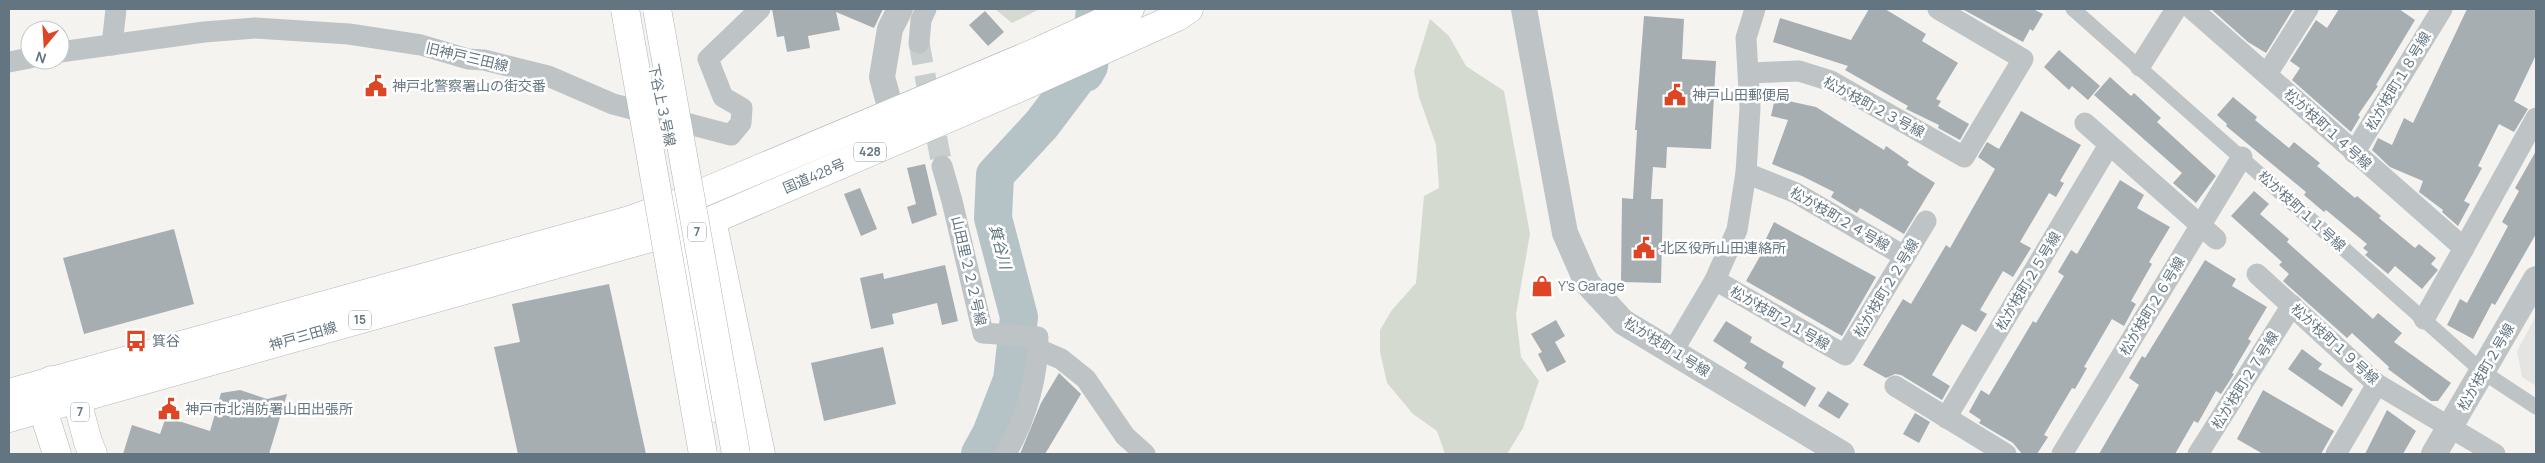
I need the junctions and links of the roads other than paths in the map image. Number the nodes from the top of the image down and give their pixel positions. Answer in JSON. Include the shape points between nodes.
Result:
{"nodes":[{"id":1,"x":116,"y":9,"type":"edge"},
{"id":2,"x":625,"y":9,"type":"edge"},
{"id":3,"x":643,"y":9,"type":"edge"},
{"id":4,"x":657,"y":9,"type":"edge"},
{"id":5,"x":760,"y":9,"type":"edge"},
{"id":6,"x":900,"y":9,"type":"edge"},
{"id":7,"x":926,"y":9,"type":"edge"},
{"id":8,"x":1130,"y":9,"type":"edge"},
{"id":9,"x":1189,"y":9,"type":"edge"},
{"id":10,"x":1524,"y":9,"type":"edge"},
{"id":11,"x":1755,"y":9,"type":"edge"},
{"id":12,"x":1938,"y":9,"type":"edge"},
{"id":13,"x":2072,"y":9,"type":"edge"},
{"id":14,"x":2176,"y":9,"type":"edge"},
{"id":15,"x":2192,"y":9,"type":"edge"},
{"id":16,"x":2308,"y":9,"type":"edge"},
{"id":17,"x":2442,"y":9,"type":"edge"},
{"id":18,"x":919,"y":44,"type":"tunnel mouth"},
{"id":19,"x":112,"y":46,"type":"junction"},
{"id":20,"x":70,"y":51,"type":"edge"},
{"id":21,"x":2140,"y":66,"type":"junction"},
{"id":22,"x":1749,"y":73,"type":"junction"},
{"id":23,"x":2267,"y":74,"type":"junction"},
{"id":24,"x":892,"y":114,"type":"junction"},
{"id":25,"x":663,"y":118,"type":"junction"},
{"id":26,"x":2536,"y":118,"type":"edge"},
{"id":27,"x":2085,"y":123,"type":"dead end"},
{"id":28,"x":2109,"y":145,"type":"junction"},
{"id":29,"x":2354,"y":153,"type":"junction"},
{"id":30,"x":2242,"y":157,"type":"junction"},
{"id":31,"x":942,"y":166,"type":"tunnel mouth"},
{"id":32,"x":1746,"y":173,"type":"junction"},
{"id":33,"x":685,"y":200,"type":"junction"},
{"id":34,"x":712,"y":220,"type":"junction"},
{"id":35,"x":1926,"y":220,"type":"dead end"},
{"id":36,"x":679,"y":230,"type":"junction"},
{"id":37,"x":2208,"y":232,"type":"junction"},
{"id":38,"x":2464,"y":248,"type":"junction"},
{"id":39,"x":1904,"y":256,"type":"junction"},
{"id":40,"x":2257,"y":274,"type":"dead end"},
{"id":41,"x":2536,"y":279,"type":"edge"},
{"id":42,"x":1715,"y":280,"type":"junction"},
{"id":43,"x":2292,"y":305,"type":"junction"},
{"id":44,"x":2424,"y":319,"type":"junction"},
{"id":45,"x":1033,"y":342,"type":"junction"},
{"id":46,"x":1673,"y":351,"type":"junction"},
{"id":47,"x":1846,"y":355,"type":"joint"},
{"id":48,"x":2483,"y":372,"type":"junction"},
{"id":49,"x":51,"y":380,"type":"junction"},
{"id":50,"x":2377,"y":384,"type":"junction"},
{"id":51,"x":1895,"y":386,"type":"dead end"},
{"id":52,"x":9,"y":397,"type":"edge"},
{"id":53,"x":77,"y":401,"type":"junction"},
{"id":54,"x":2536,"y":407,"type":"edge"},
{"id":55,"x":43,"y":410,"type":"junction"},
{"id":56,"x":1946,"y":418,"type":"junction"},
{"id":57,"x":2450,"y":427,"type":"junction"},
{"id":58,"x":1832,"y":452,"type":"edge"},
{"id":59,"x":57,"y":454,"type":"edge"},
{"id":60,"x":94,"y":454,"type":"edge"},
{"id":61,"x":703,"y":454,"type":"edge"},
{"id":62,"x":724,"y":454,"type":"edge"},
{"id":63,"x":736,"y":454,"type":"edge"},
{"id":64,"x":761,"y":454,"type":"edge"},
{"id":65,"x":1006,"y":454,"type":"edge"},
{"id":66,"x":1145,"y":454,"type":"edge"},
{"id":67,"x":2006,"y":454,"type":"edge"},
{"id":68,"x":2062,"y":454,"type":"edge"},
{"id":69,"x":2198,"y":454,"type":"edge"},
{"id":70,"x":2336,"y":454,"type":"edge"},
{"id":71,"x":2434,"y":454,"type":"edge"},
{"id":72,"x":2495,"y":454,"type":"edge"}],
"edges":[{"from":1,"to":19,"type":"street"},
{"from":2,"to":61,"type":"main road","bridge":true},
{"from":3,"to":25,"type":"street","name":"下谷上３号線"},
{"from":4,"to":63,"type":"main road","number":"7","bridge":true},
{"from":5,"to":25,"type":"street","name":"旧神戸三田線","via":[[708,59],[723,97],[742,108],[741,123],[731,135]]},
{"from":6,"to":24,"type":"street","via":[[890,29],[882,77]]},
{"from":7,"to":18,"type":"street","via":[[921,20]]},
{"from":8,"to":24,"type":"main road","name":"国道428号","number":"428"},
{"from":9,"to":34,"type":"main road","name":"国道428号","number":"428","via":[[1028,84]]},
{"from":10,"to":46,"type":"street","name":"松が枝町１号線","via":[[1565,233],[1587,283],[1623,322]]},
{"from":11,"to":22,"type":"street","via":[[1746,38]]},
{"from":12,"to":22,"type":"street","name":"松が枝町２３号線","via":[[2023,59],[1964,157],[1831,81],[1799,71]]},
{"from":13,"to":21,"type":"street","name":"松が枝町１１号線"},
{"from":14,"to":21,"type":"street"},
{"from":15,"to":23,"type":"street","name":"松が枝町１４号線"},
{"from":16,"to":23,"type":"street"},
{"from":17,"to":29,"type":"street","name":"松が枝町１８号線"},
{"from":19,"to":20,"type":"street","name":"旧神戸三田線"},
{"from":19,"to":25,"type":"street","name":"旧神戸三田線","via":[[255,28],[349,34],[421,46],[548,76],[614,104]]},
{"from":21,"to":30,"type":"street","name":"松が枝町１１号線"},
{"from":22,"to":32,"type":"street"},
{"from":23,"to":29,"type":"street","name":"松が枝町１４号線"},
{"from":24,"to":33,"type":"main road","name":"国道428号","number":"428"},
{"from":25,"to":33,"type":"street","name":"下谷上３号線"},
{"from":26,"to":38,"type":"street"},
{"from":27,"to":28,"type":"street"},
{"from":28,"to":37,"type":"street"},
{"from":28,"to":56,"type":"street","name":"松が枝町２５号線"},
{"from":29,"to":38,"type":"street","name":"松が枝町１４号線"},
{"from":30,"to":37,"type":"street","name":"松が枝町２６号線"},
{"from":30,"to":44,"type":"street","name":"松が枝町１１号線"},
{"from":31,"to":45,"type":"street","name":"山田里２２２号線","via":[[983,333]]},
{"from":32,"to":39,"type":"street","name":"松が枝町２４号線","via":[[1796,193]]},
{"from":32,"to":42,"type":"street","via":[[1738,230]]},
{"from":33,"to":34,"type":"street"},
{"from":33,"to":36,"type":"main road"},
{"from":33,"to":49,"type":"main road","name":"神戸三田線","number":"15","via":[[630,220]]},
{"from":34,"to":36,"type":"main road","name":"神戸三田線","number":"15"},
{"from":34,"to":64,"type":"main road"},
{"from":35,"to":39,"type":"street","name":"松が枝町２２号線"},
{"from":36,"to":53,"type":"main road","name":"神戸三田線","number":"15"},
{"from":36,"to":62,"type":"main road"},
{"from":37,"to":68,"type":"street","name":"松が枝町２６号線"},
{"from":38,"to":44,"type":"street"},
{"from":39,"to":47,"type":"street","name":"松が枝町２２号線"},
{"from":40,"to":43,"type":"street","name":"松が枝町１９号線"},
{"from":41,"to":48,"type":"street","name":"松が枝町２号線"},
{"from":42,"to":46,"type":"street"},
{"from":42,"to":47,"type":"street","name":"松が枝町２１号線"},
{"from":43,"to":50,"type":"street","name":"松が枝町１９号線"},
{"from":43,"to":69,"type":"street","name":"松が枝町２７号線"},
{"from":44,"to":48,"type":"street","name":"松が枝町１１号線"},
{"from":45,"to":65,"type":"street","via":[[1038,362],[1027,410]]},
{"from":45,"to":66,"type":"street","via":[[1086,379],[1125,436]]},
{"from":46,"to":58,"type":"street","name":"松が枝町１号線"},
{"from":48,"to":54,"type":"street","name":"松が枝町１１号線"},
{"from":48,"to":57,"type":"street","name":"松が枝町２号線"},
{"from":49,"to":52,"type":"main road","name":"神戸三田線","number":"15"},
{"from":49,"to":53,"type":"main road","number":"7"},
{"from":49,"to":55,"type":"main road"},
{"from":50,"to":57,"type":"street","name":"松が枝町１９号線"},
{"from":50,"to":70,"type":"street"},
{"from":51,"to":56,"type":"street"},
{"from":52,"to":55,"type":"main road","name":"神戸三田線","number":"15"},
{"from":53,"to":55,"type":"main road","name":"神戸三田線","number":"15"},
{"from":53,"to":60,"type":"main road","number":"7"},
{"from":55,"to":59,"type":"main road"},
{"from":56,"to":67,"type":"street"},
{"from":57,"to":71,"type":"street","name":"松が枝町２号線"},
{"from":57,"to":72,"type":"street","name":"松が枝町１９号線"}]}
